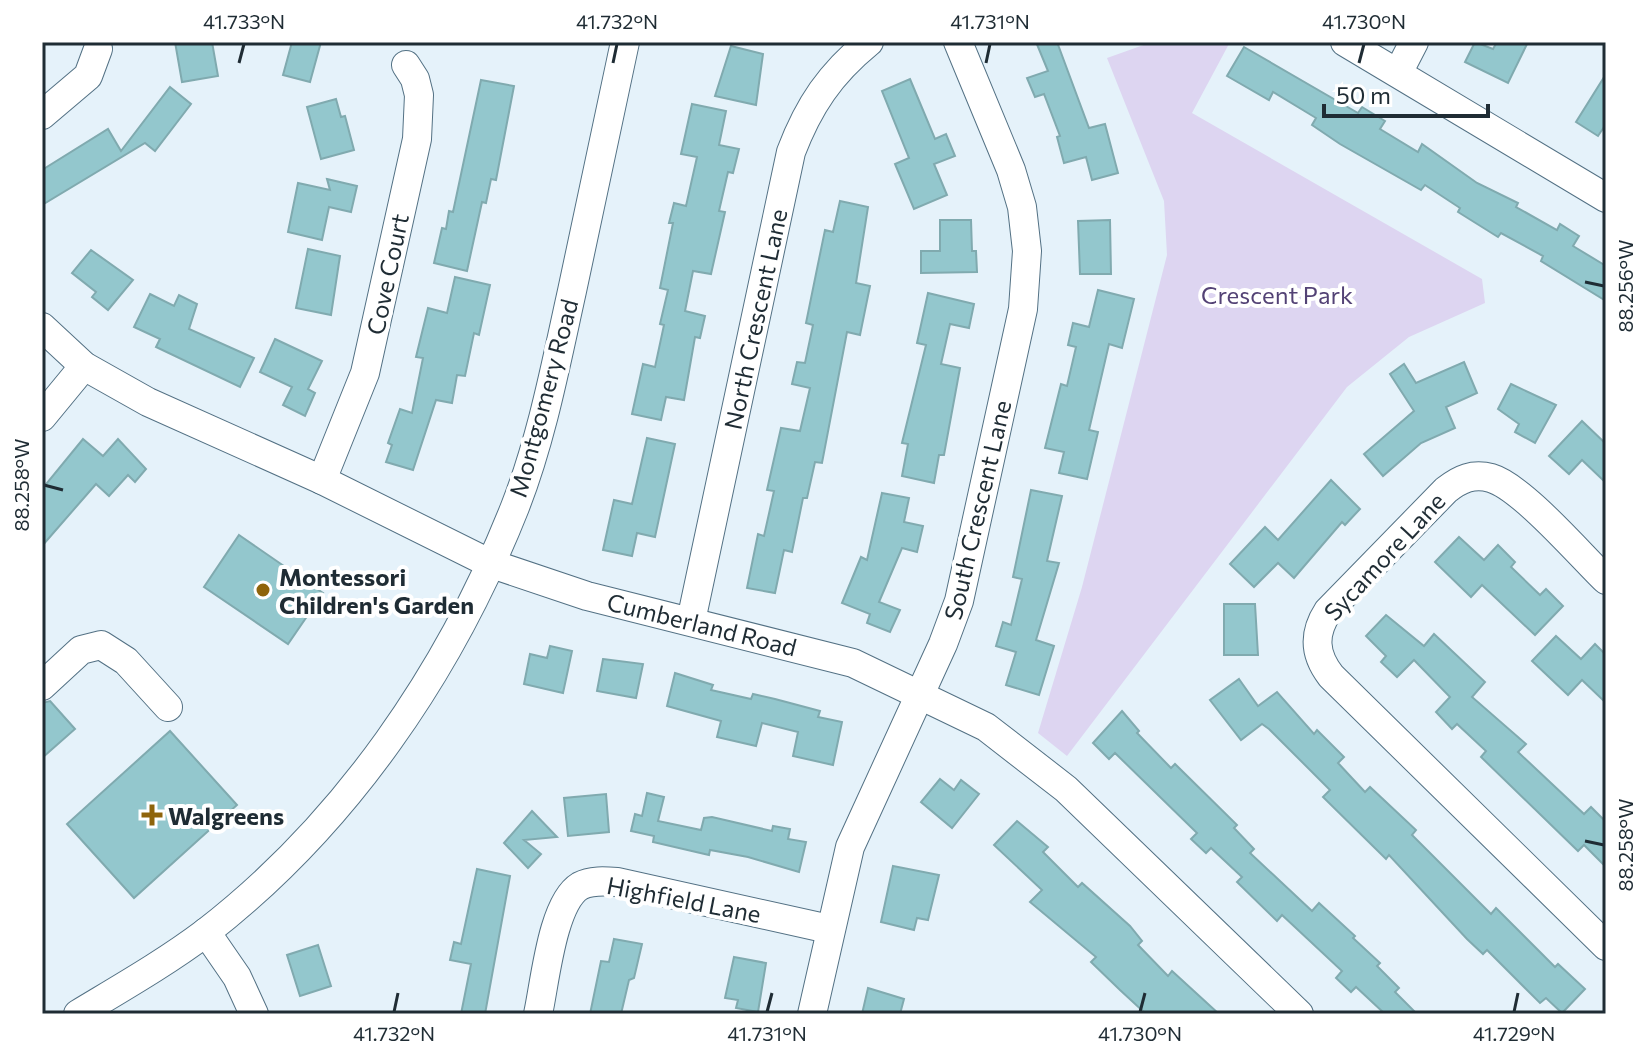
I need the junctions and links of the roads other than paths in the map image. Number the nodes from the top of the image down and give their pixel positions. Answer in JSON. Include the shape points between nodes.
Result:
{"nodes":[{"id":1,"x":625,"y":42,"type":"edge"},
{"id":2,"x":869,"y":42,"type":"edge"},
{"id":3,"x":958,"y":42,"type":"edge"},
{"id":4,"x":1345,"y":42,"type":"edge"},
{"id":5,"x":1414,"y":42,"type":"edge"},
{"id":6,"x":98,"y":49,"type":"dead end"},
{"id":7,"x":406,"y":65,"type":"dead end"},
{"id":8,"x":1398,"y":73,"type":"junction"},
{"id":9,"x":42,"y":115,"type":"edge"},
{"id":10,"x":1606,"y":198,"type":"edge"},
{"id":11,"x":42,"y":327,"type":"edge"},
{"id":12,"x":84,"y":366,"type":"junction"},
{"id":13,"x":42,"y":417,"type":"edge"},
{"id":14,"x":322,"y":480,"type":"junction"},
{"id":15,"x":489,"y":563,"type":"junction"},
{"id":16,"x":1606,"y":580,"type":"edge"},
{"id":17,"x":691,"y":621,"type":"junction"},
{"id":18,"x":42,"y":686,"type":"edge"},
{"id":19,"x":920,"y":693,"type":"junction"},
{"id":20,"x":168,"y":707,"type":"dead end"},
{"id":21,"x":829,"y":929,"type":"junction"},
{"id":22,"x":206,"y":932,"type":"junction"},
{"id":23,"x":1606,"y":946,"type":"edge"},
{"id":24,"x":78,"y":1014,"type":"edge"},
{"id":25,"x":254,"y":1014,"type":"edge"},
{"id":26,"x":538,"y":1014,"type":"edge"},
{"id":27,"x":812,"y":1014,"type":"edge"},
{"id":28,"x":1299,"y":1014,"type":"edge"}],
"edges":[{"from":1,"to":15,"type":"street","name":"Montgomery Road","via":[[545,408],[515,507]]},
{"from":2,"to":17,"type":"street","name":"North Crescent Lane","via":[[828,79],[791,152]]},
{"from":3,"to":19,"type":"street","name":"South Crescent Lane","via":[[1015,182],[1027,276],[959,601]]},
{"from":4,"to":8,"type":"street"},
{"from":5,"to":8,"type":"street"},
{"from":6,"to":9,"type":"street","via":[[88,76]]},
{"from":7,"to":14,"type":"street","name":"Cove Court","via":[[419,95],[417,139],[365,373]]},
{"from":8,"to":10,"type":"street"},
{"from":11,"to":12,"type":"street","name":"Cumberland Road"},
{"from":12,"to":13,"type":"street"},
{"from":12,"to":14,"type":"street","name":"Cumberland Road","via":[[148,402]]},
{"from":14,"to":15,"type":"street","name":"Cumberland Road"},
{"from":15,"to":17,"type":"street","name":"Cumberland Road","via":[[587,596]]},
{"from":15,"to":22,"type":"street","name":"Montgomery Road","via":[[452,642],[366,771],[298,850]]},
{"from":16,"to":23,"type":"street","name":"Sycamore Lane","via":[[1515,492],[1490,477],[1474,476],[1446,490],[1328,611],[1320,623],[1316,650],[1331,676]]},
{"from":17,"to":19,"type":"street","name":"Cumberland Road","via":[[853,663]]},
{"from":18,"to":20,"type":"street","via":[[81,650],[101,645],[126,661]]},
{"from":19,"to":21,"type":"street","name":"South Crescent Lane","via":[[850,847]]},
{"from":19,"to":28,"type":"street","name":"Cumberland Road","via":[[986,727],[1036,763]]},
{"from":21,"to":26,"type":"street","name":"Highfield Lane","via":[[617,882],[581,885],[559,915]]},
{"from":21,"to":27,"type":"street","name":"South Crescent Lane"},
{"from":22,"to":24,"type":"street","name":"Montgomery Road"},
{"from":22,"to":25,"type":"street","via":[[237,977]]}]}
